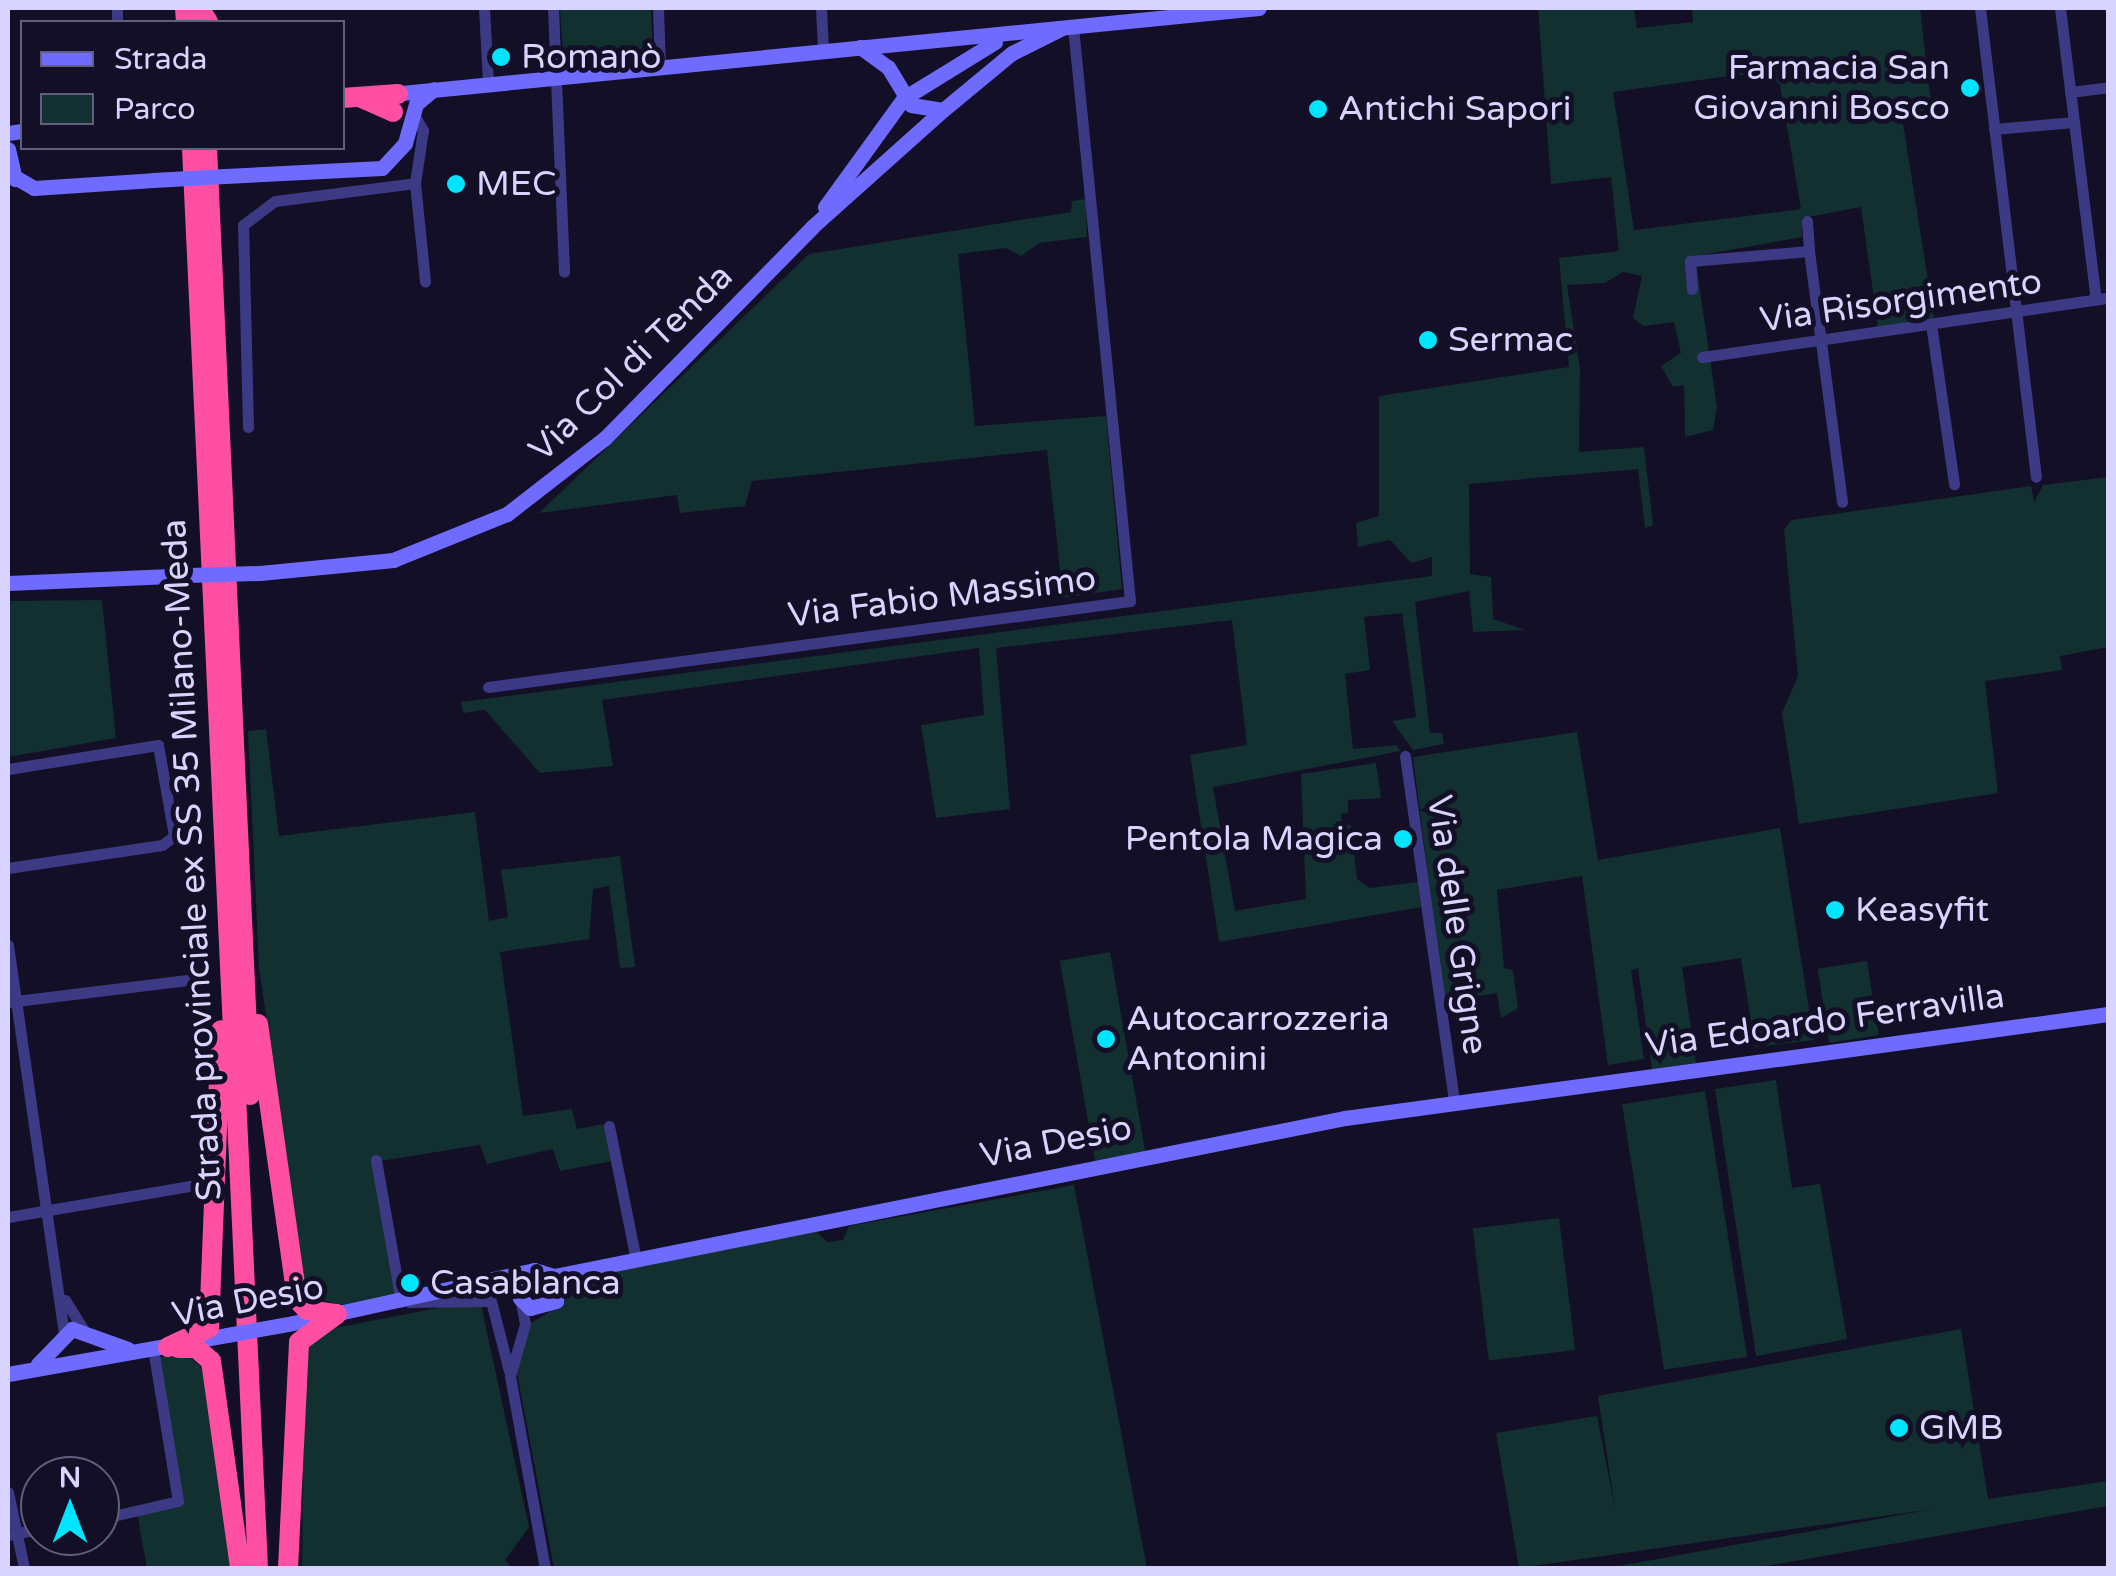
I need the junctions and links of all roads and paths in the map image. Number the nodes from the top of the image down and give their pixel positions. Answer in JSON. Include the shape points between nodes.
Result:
{"nodes":[{"id":1,"x":484,"y":8,"type":"edge"},
{"id":2,"x":552,"y":8,"type":"edge"},
{"id":3,"x":658,"y":8,"type":"edge"},
{"id":4,"x":821,"y":8,"type":"edge"},
{"id":5,"x":1259,"y":8,"type":"edge"},
{"id":6,"x":1980,"y":8,"type":"edge"},
{"id":7,"x":2060,"y":8,"type":"edge"},
{"id":8,"x":1068,"y":27,"type":"junction"},
{"id":9,"x":1014,"y":35,"type":"junction"},
{"id":10,"x":920,"y":44,"type":"junction"},
{"id":11,"x":860,"y":47,"type":"junction"},
{"id":12,"x":823,"y":51,"type":"junction"},
{"id":13,"x":958,"y":60,"type":"junction"},
{"id":14,"x":660,"y":66,"type":"junction"},
{"id":15,"x":554,"y":76,"type":"junction"},
{"id":16,"x":488,"y":82,"type":"junction"},
{"id":17,"x":2108,"y":87,"type":"edge"},
{"id":18,"x":2070,"y":92,"type":"junction"},
{"id":19,"x":961,"y":96,"type":"junction"},
{"id":20,"x":349,"y":97,"type":"edge"},
{"id":21,"x":904,"y":98,"type":"junction"},
{"id":22,"x":405,"y":103,"type":"junction"},
{"id":23,"x":944,"y":110,"type":"junction"},
{"id":24,"x":2074,"y":122,"type":"junction"},
{"id":25,"x":1994,"y":128,"type":"junction"},
{"id":26,"x":8,"y":149,"type":"edge"},
{"id":27,"x":182,"y":150,"type":"edge"},
{"id":28,"x":192,"y":150,"type":"edge"},
{"id":29,"x":207,"y":150,"type":"edge"},
{"id":30,"x":217,"y":150,"type":"edge"},
{"id":31,"x":11,"y":176,"type":"edge"},
{"id":32,"x":415,"y":183,"type":"junction"},
{"id":33,"x":210,"y":208,"type":"junction"},
{"id":34,"x":1807,"y":221,"type":"dead end"},
{"id":35,"x":195,"y":224,"type":"junction"},
{"id":36,"x":812,"y":227,"type":"junction"},
{"id":37,"x":1809,"y":251,"type":"junction"},
{"id":38,"x":564,"y":272,"type":"dead end"},
{"id":39,"x":426,"y":281,"type":"dead end"},
{"id":40,"x":1692,"y":290,"type":"dead end"},
{"id":41,"x":2102,"y":299,"type":"edge"},
{"id":42,"x":2016,"y":312,"type":"junction"},
{"id":43,"x":1932,"y":324,"type":"junction"},
{"id":44,"x":1823,"y":340,"type":"junction"},
{"id":45,"x":1702,"y":357,"type":"dead end"},
{"id":46,"x":248,"y":427,"type":"dead end"},
{"id":47,"x":2036,"y":477,"type":"dead end"},
{"id":48,"x":1954,"y":484,"type":"dead end"},
{"id":49,"x":1842,"y":502,"type":"dead end"},
{"id":50,"x":8,"y":584,"type":"edge"},
{"id":51,"x":488,"y":686,"type":"dead end"},
{"id":52,"x":1405,"y":756,"type":"dead end"},
{"id":53,"x":8,"y":769,"type":"edge"},
{"id":54,"x":8,"y":868,"type":"edge"},
{"id":55,"x":242,"y":912,"type":"junction"},
{"id":56,"x":228,"y":943,"type":"junction"},
{"id":57,"x":8,"y":945,"type":"edge"},
{"id":58,"x":204,"y":978,"type":"dead end"},
{"id":59,"x":10,"y":1002,"type":"edge"},
{"id":60,"x":2108,"y":1014,"type":"edge"},
{"id":61,"x":1550,"y":1089,"type":"joint"},
{"id":62,"x":1454,"y":1102,"type":"junction"},
{"id":63,"x":609,"y":1126,"type":"dead end"},
{"id":64,"x":376,"y":1160,"type":"dead end"},
{"id":65,"x":190,"y":1186,"type":"dead end"},
{"id":66,"x":46,"y":1211,"type":"junction"},
{"id":67,"x":8,"y":1217,"type":"edge"},
{"id":68,"x":635,"y":1256,"type":"junction"},
{"id":69,"x":556,"y":1282,"type":"junction"},
{"id":70,"x":520,"y":1289,"type":"junction"},
{"id":71,"x":63,"y":1297,"type":"junction"},
{"id":72,"x":403,"y":1302,"type":"junction"},
{"id":73,"x":537,"y":1310,"type":"junction"},
{"id":74,"x":337,"y":1314,"type":"junction"},
{"id":75,"x":525,"y":1324,"type":"junction"},
{"id":76,"x":87,"y":1332,"type":"junction"},
{"id":77,"x":65,"y":1346,"type":"junction"},
{"id":78,"x":162,"y":1348,"type":"junction"},
{"id":79,"x":132,"y":1350,"type":"junction"},
{"id":80,"x":88,"y":1356,"type":"junction"},
{"id":81,"x":8,"y":1374,"type":"edge"},
{"id":82,"x":510,"y":1376,"type":"junction"},
{"id":83,"x":8,"y":1492,"type":"edge"},
{"id":84,"x":120,"y":1514,"type":"edge"},
{"id":85,"x":12,"y":1534,"type":"edge"},
{"id":86,"x":24,"y":1568,"type":"edge"},
{"id":87,"x":240,"y":1568,"type":"edge"},
{"id":88,"x":258,"y":1568,"type":"edge"},
{"id":89,"x":270,"y":1568,"type":"edge"},
{"id":90,"x":288,"y":1568,"type":"edge"},
{"id":91,"x":545,"y":1568,"type":"edge"}],
"edges":[{"from":1,"to":16,"type":"street"},
{"from":2,"to":15,"type":"street"},
{"from":3,"to":14,"type":"street"},
{"from":4,"to":12,"type":"street"},
{"from":5,"to":8,"type":"main road"},
{"from":6,"to":25,"type":"street"},
{"from":7,"to":18,"type":"street"},
{"from":8,"to":9,"type":"main road"},
{"from":8,"to":19,"type":"main road","name":"Via Col di Tenda","via":[[1012,54]]},
{"from":8,"to":51,"type":"street","name":"Via Fabio Massimo","via":[[1130,601]]},
{"from":9,"to":10,"type":"main road"},
{"from":9,"to":13,"type":"main road","name":"Via Col di Tenda"},
{"from":10,"to":11,"type":"main road"},
{"from":10,"to":13,"type":"main road"},
{"from":11,"to":12,"type":"main road"},
{"from":11,"to":21,"type":"main road","via":[[888,67]]},
{"from":12,"to":14,"type":"main road"},
{"from":13,"to":19,"type":"main road"},
{"from":13,"to":21,"type":"main road","name":"Via Col di Tenda"},
{"from":14,"to":15,"type":"main road"},
{"from":15,"to":16,"type":"main road"},
{"from":15,"to":38,"type":"street"},
{"from":16,"to":22,"type":"main road","via":[[437,87]]},
{"from":17,"to":18,"type":"street"},
{"from":18,"to":24,"type":"street"},
{"from":19,"to":23,"type":"main road","name":"Via Col di Tenda"},
{"from":20,"to":22,"type":"highway"},
{"from":21,"to":23,"type":"main road"},
{"from":21,"to":36,"type":"main road","name":"Via Col di Tenda"},
{"from":22,"to":31,"type":"main road","bridge":true,"via":[[395,156],[374,170],[34,188]]},
{"from":22,"to":32,"type":"street","via":[[422,130]]},
{"from":23,"to":36,"type":"main road","name":"Via Col di Tenda"},
{"from":24,"to":25,"type":"street"},
{"from":24,"to":41,"type":"street"},
{"from":25,"to":42,"type":"street"},
{"from":26,"to":31,"type":"main road"},
{"from":27,"to":35,"type":"highway"},
{"from":28,"to":35,"type":"highway","name":"Strada provinciale ex SS 35 Milano-Meda"},
{"from":29,"to":33,"type":"highway","name":"Strada provinciale ex SS 35 Milano-Meda"},
{"from":30,"to":33,"type":"highway"},
{"from":32,"to":39,"type":"street"},
{"from":32,"to":46,"type":"street","via":[[275,200],[243,224]]},
{"from":33,"to":55,"type":"highway","name":"Strada provinciale ex SS 35 Milano-Meda"},
{"from":34,"to":37,"type":"street"},
{"from":35,"to":56,"type":"highway","name":"Strada provinciale ex SS 35 Milano-Meda"},
{"from":36,"to":50,"type":"main road","name":"Via Col di Tenda","bridge":true,"via":[[605,438],[508,514],[393,560]]},
{"from":37,"to":40,"type":"street","via":[[1690,261]]},
{"from":37,"to":44,"type":"street"},
{"from":41,"to":42,"type":"street","name":"Via Risorgimento"},
{"from":42,"to":43,"type":"street","name":"Via Risorgimento"},
{"from":42,"to":47,"type":"street"},
{"from":43,"to":44,"type":"street","name":"Via Risorgimento"},
{"from":43,"to":48,"type":"street"},
{"from":44,"to":45,"type":"street","name":"Via Risorgimento"},
{"from":44,"to":49,"type":"street"},
{"from":52,"to":62,"type":"street","name":"Via delle Grigne"},
{"from":53,"to":54,"type":"street","via":[[153,743],[162,749],[174,836],[162,845]]},
{"from":55,"to":74,"type":"highway","via":[[297,1299],[308,1310]]},
{"from":55,"to":89,"type":"highway","name":"Strada provinciale ex SS 35 Milano-Meda"},
{"from":56,"to":78,"type":"highway","via":[[210,1328]]},
{"from":56,"to":88,"type":"highway","name":"Strada provinciale ex SS 35 Milano-Meda"},
{"from":57,"to":59,"type":"street"},
{"from":58,"to":59,"type":"street"},
{"from":59,"to":66,"type":"street"},
{"from":60,"to":61,"type":"main road","name":"Via Edoardo Ferravilla"},
{"from":61,"to":62,"type":"main road","name":"Via Desio"},
{"from":62,"to":68,"type":"main road","name":"Via Desio"},
{"from":63,"to":68,"type":"street"},
{"from":64,"to":72,"type":"street"},
{"from":65,"to":66,"type":"street"},
{"from":66,"to":67,"type":"street"},
{"from":66,"to":71,"type":"street"},
{"from":68,"to":69,"type":"main road","name":"Via Desio","via":[[576,1269]]},
{"from":69,"to":70,"type":"main road","via":[[541,1270]]},
{"from":69,"to":73,"type":"main road","via":[[556,1301]]},
{"from":70,"to":72,"type":"main road","name":"Via Desio","via":[[493,1284]]},
{"from":70,"to":73,"type":"main road"},
{"from":70,"to":75,"type":"street"},
{"from":71,"to":76,"type":"street"},
{"from":71,"to":77,"type":"street"},
{"from":72,"to":74,"type":"main road","name":"Via Desio"},
{"from":72,"to":82,"type":"street","via":[[491,1301]]},
{"from":73,"to":75,"type":"street"},
{"from":74,"to":78,"type":"main road","name":"Via Desio","bridge":true},
{"from":74,"to":90,"type":"highway","via":[[299,1342]]},
{"from":75,"to":82,"type":"street"},
{"from":76,"to":77,"type":"main road"},
{"from":76,"to":79,"type":"main road","name":"Via Desio"},
{"from":76,"to":80,"type":"main road"},
{"from":77,"to":80,"type":"main road","name":"Via Desio"},
{"from":77,"to":81,"type":"main road","via":[[35,1368]]},
{"from":78,"to":79,"type":"main road","name":"Via Desio"},
{"from":78,"to":84,"type":"street","via":[[178,1501]]},
{"from":78,"to":87,"type":"highway","via":[[196,1348],[210,1361]]},
{"from":79,"to":80,"type":"main road","name":"Via Desio"},
{"from":82,"to":91,"type":"street"},
{"from":83,"to":85,"type":"street"},
{"from":85,"to":86,"type":"street"}]}
